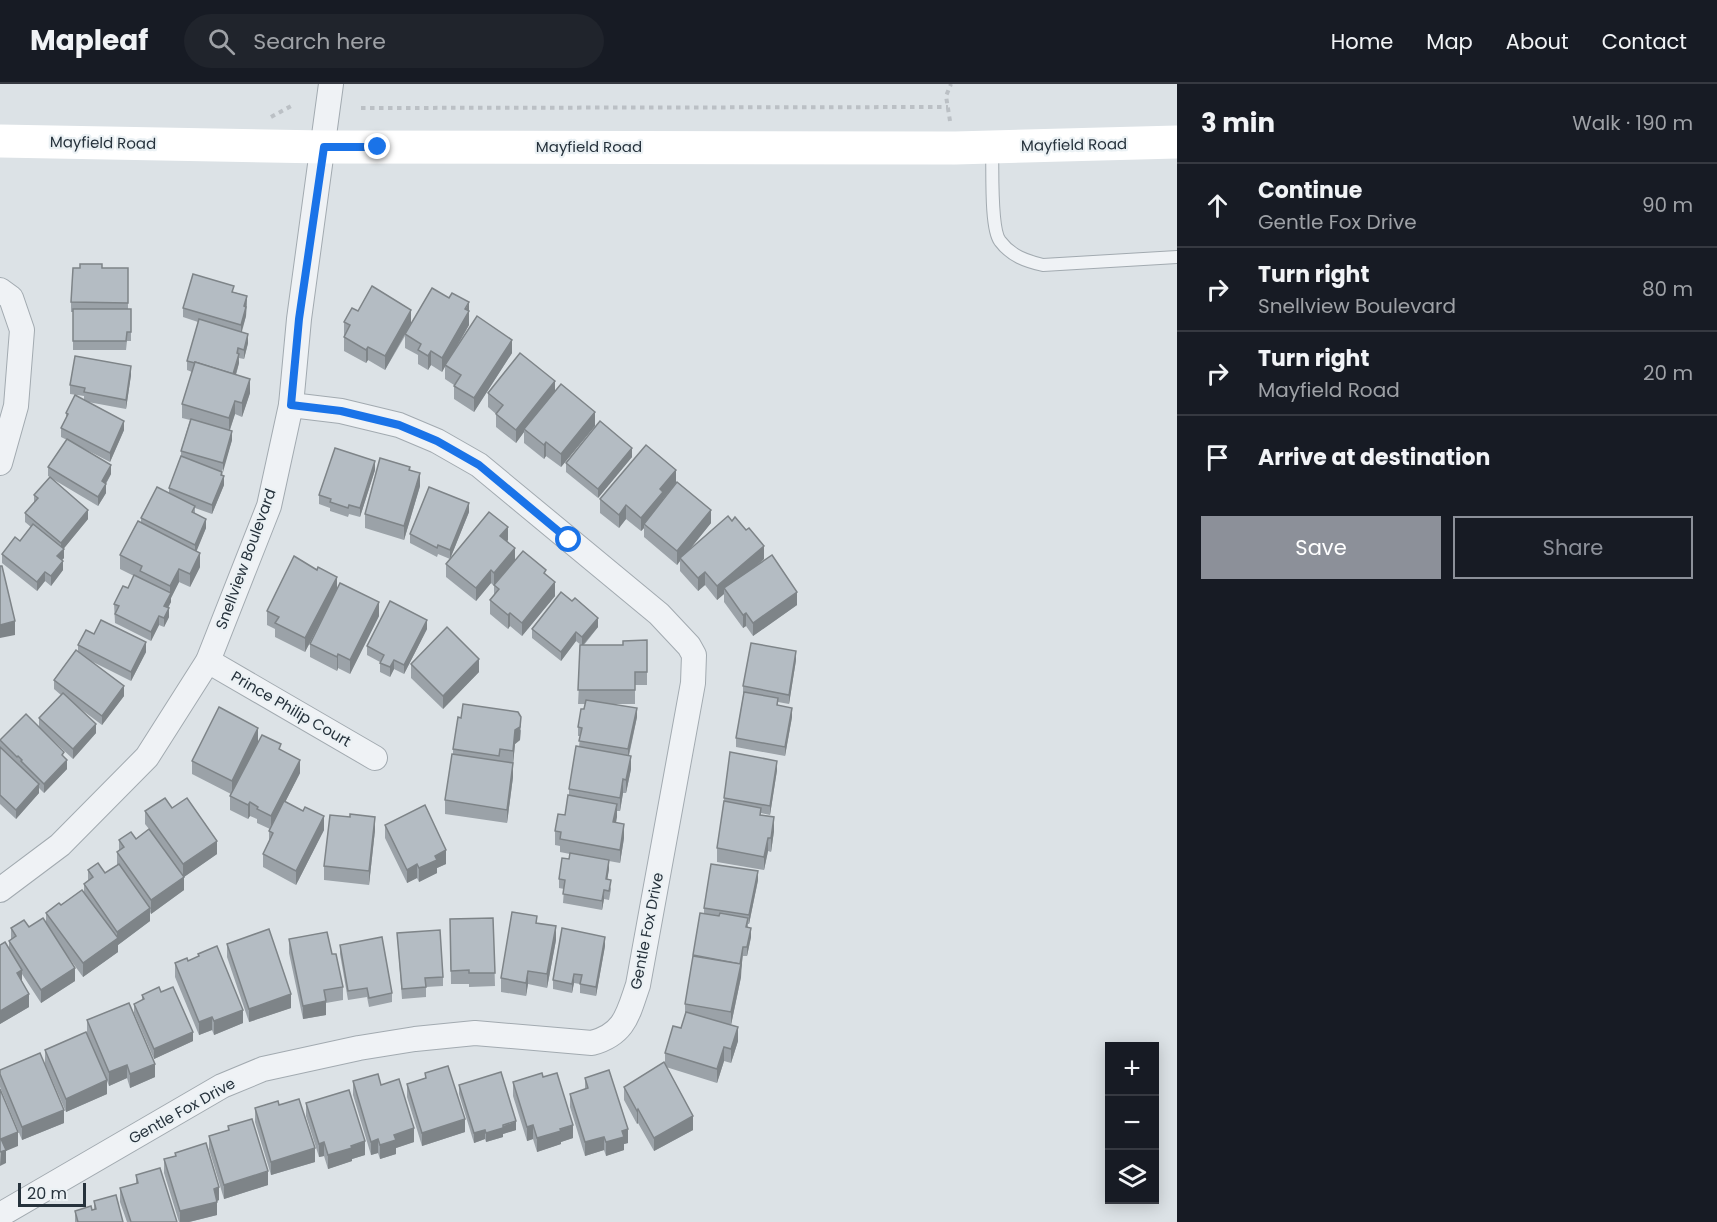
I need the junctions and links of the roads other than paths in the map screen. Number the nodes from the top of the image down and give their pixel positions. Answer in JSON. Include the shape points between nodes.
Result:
{"nodes":[{"id":1,"x":331,"y":84,"type":"edge"},
{"id":2,"x":0,"y":141,"type":"edge"},
{"id":3,"x":1177,"y":142,"type":"edge"},
{"id":4,"x":324,"y":147,"type":"junction"},
{"id":5,"x":992,"y":147,"type":"junction"},
{"id":6,"x":1177,"y":257,"type":"edge"},
{"id":7,"x":0,"y":290,"type":"edge"},
{"id":8,"x":291,"y":405,"type":"junction"},
{"id":9,"x":0,"y":463,"type":"edge"},
{"id":10,"x":208,"y":662,"type":"junction"},
{"id":11,"x":375,"y":758,"type":"dead end"},
{"id":12,"x":0,"y":890,"type":"edge"},
{"id":13,"x":0,"y":1215,"type":"edge"}],
"edges":[{"from":1,"to":4,"type":"street","name":"Snellview Boulevard"},
{"from":2,"to":4,"type":"main road","name":"Mayfield Road"},
{"from":3,"to":5,"type":"main road","name":"Mayfield Road"},
{"from":4,"to":5,"type":"main road","name":"Mayfield Road"},
{"from":4,"to":8,"type":"street","name":"Snellview Boulevard"},
{"from":5,"to":6,"type":"lane","via":[[998,240],[1022,261],[1043,265]]},
{"from":7,"to":9,"type":"street","via":[[11,298],[21,330],[16,406]]},
{"from":8,"to":10,"type":"street","name":"Snellview Boulevard","via":[[269,506]]},
{"from":8,"to":13,"type":"street","name":"Gentle Fox Drive","via":[[341,411],[399,425],[479,465],[659,614],[694,655],[693,683],[638,985],[626,1020],[608,1037],[592,1042],[475,1034],[359,1048],[263,1069],[222,1086]]},
{"from":10,"to":11,"type":"street","name":"Prince Philip Court"},
{"from":10,"to":12,"type":"street","name":"Snellview Boulevard","via":[[147,757],[60,845]]}]}
